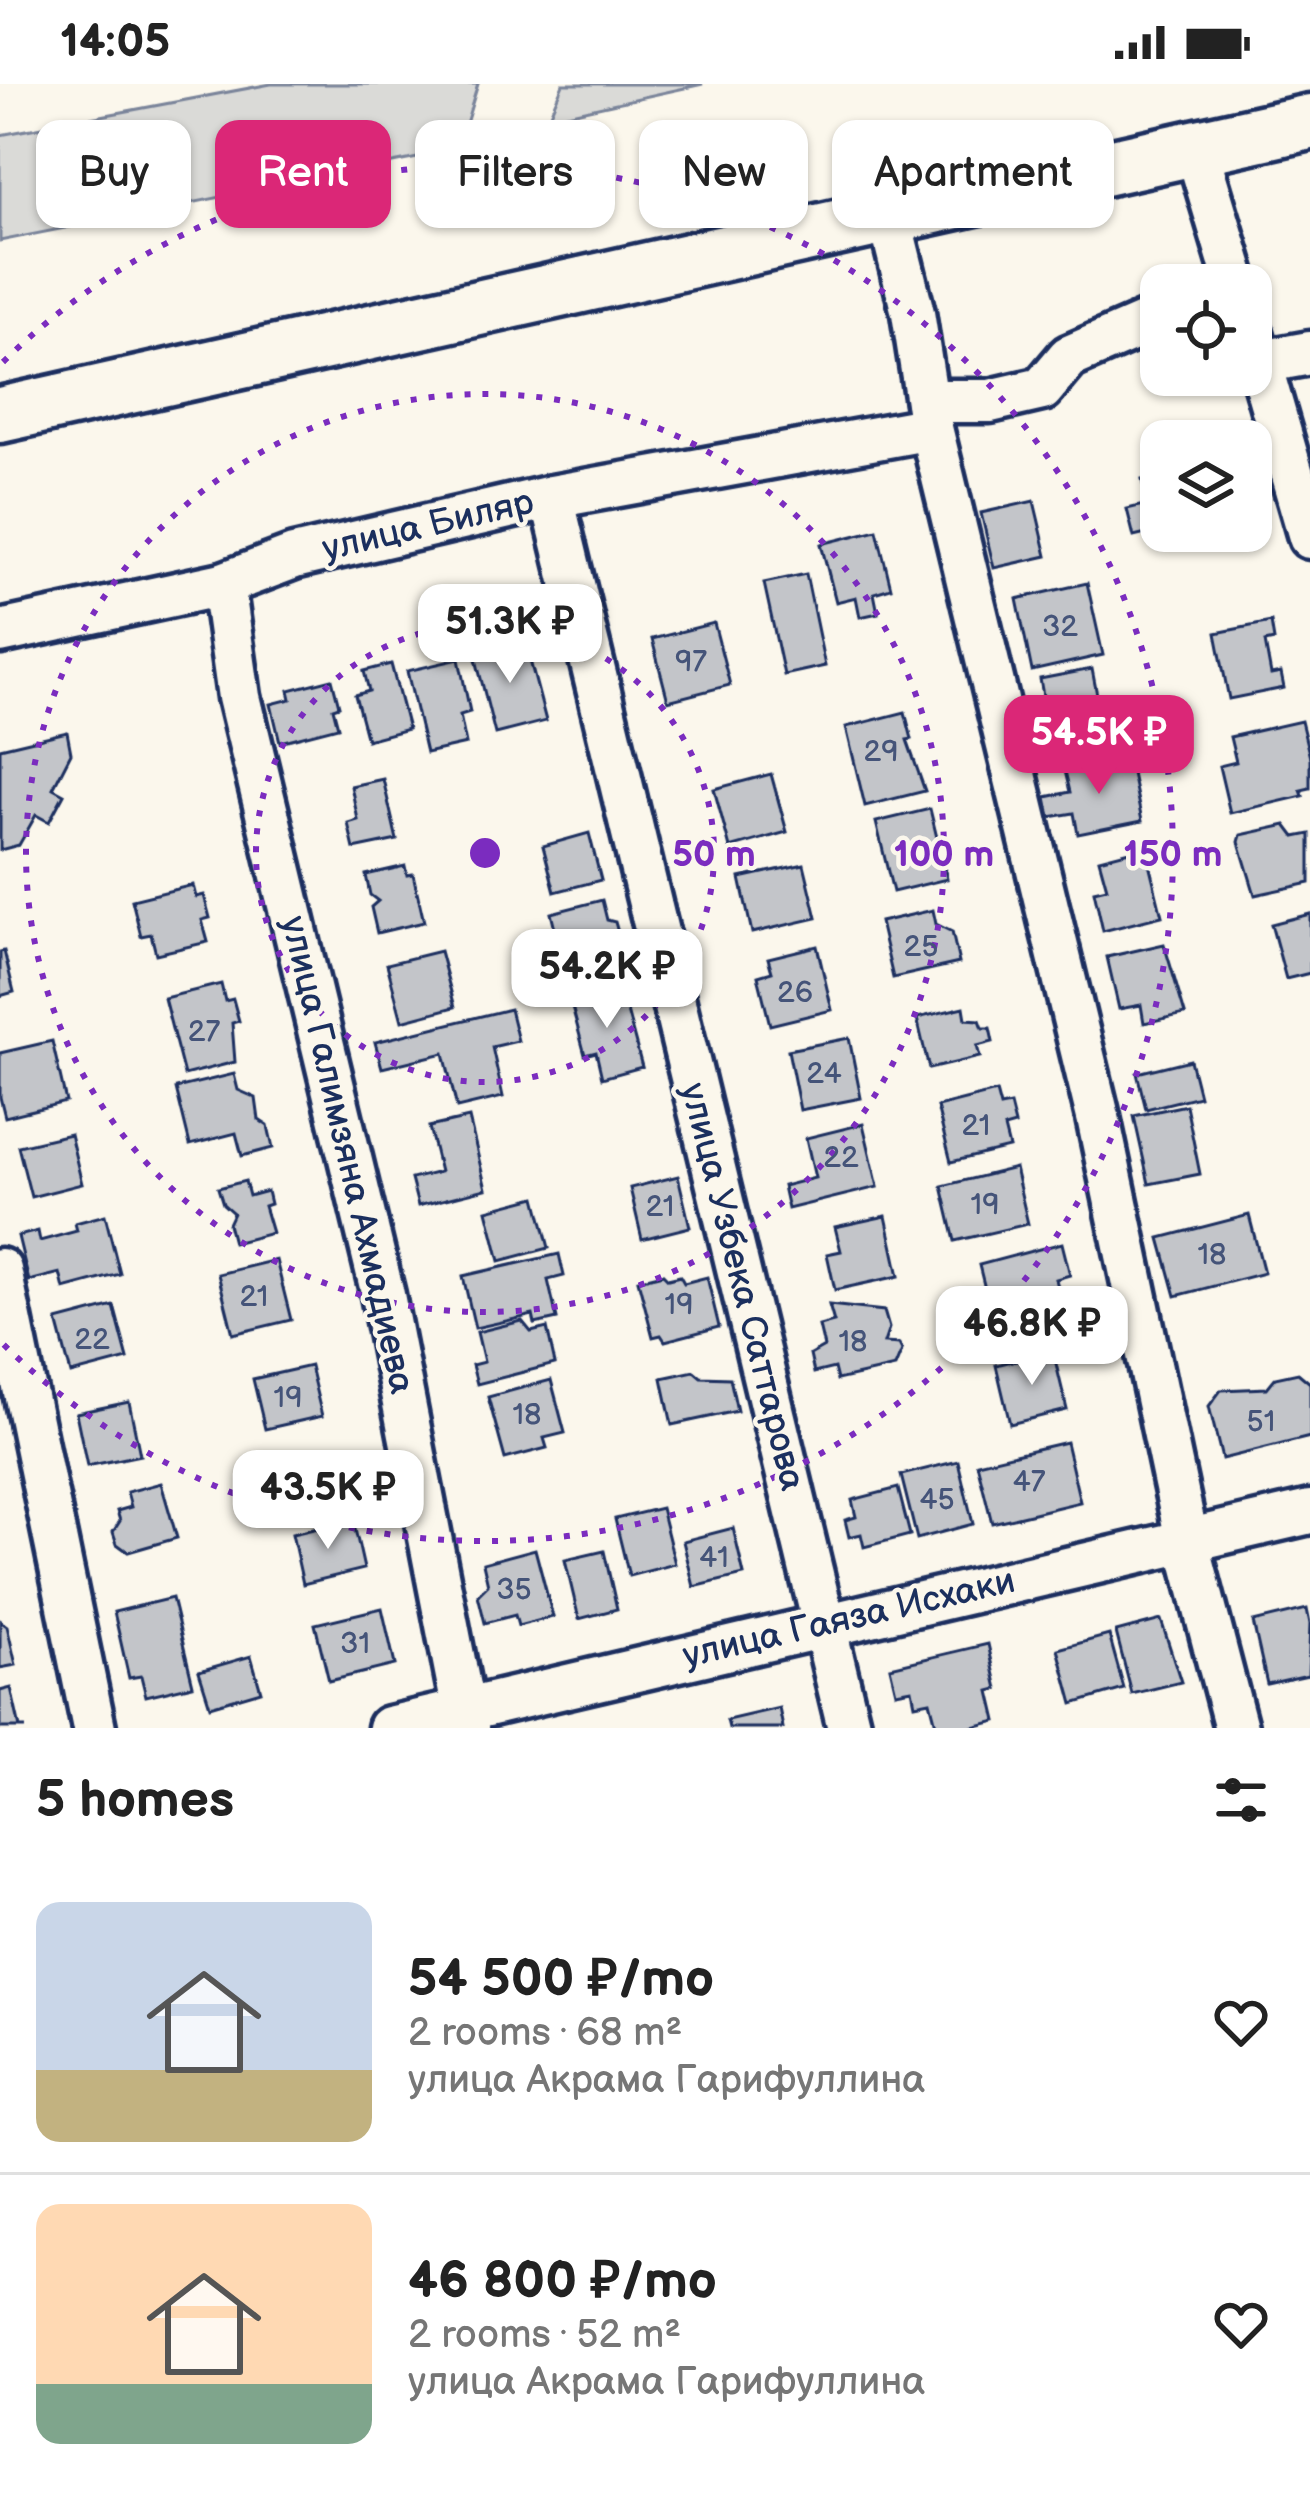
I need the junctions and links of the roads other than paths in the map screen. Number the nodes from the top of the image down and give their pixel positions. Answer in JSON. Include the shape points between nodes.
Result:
{"nodes":[{"id":1,"x":1310,"y":122,"type":"edge"},
{"id":2,"x":1196,"y":148,"type":"junction"},
{"id":3,"x":1114,"y":166,"type":"edge"},
{"id":4,"x":840,"y":228,"type":"edge"},
{"id":5,"x":892,"y":228,"type":"edge"},
{"id":6,"x":1231,"y":264,"type":"edge"},
{"id":7,"x":1140,"y":326,"type":"edge"},
{"id":8,"x":1272,"y":352,"type":"edge"},
{"id":9,"x":1310,"y":353,"type":"edge"},
{"id":10,"x":1268,"y":396,"type":"edge"},
{"id":11,"x":929,"y":414,"type":"junction"},
{"id":12,"x":0,"y":415,"type":"edge"},
{"id":13,"x":552,"y":496,"type":"junction"},
{"id":14,"x":1310,"y":537,"type":"edge"},
{"id":15,"x":223,"y":584,"type":"junction"},
{"id":16,"x":0,"y":632,"type":"edge"},
{"id":17,"x":0,"y":1270,"type":"edge"},
{"id":18,"x":1310,"y":1512,"type":"edge"},
{"id":19,"x":1187,"y":1540,"type":"junction"},
{"id":20,"x":824,"y":1625,"type":"junction"},
{"id":21,"x":465,"y":1719,"type":"edge"},
{"id":22,"x":94,"y":1728,"type":"edge"},
{"id":23,"x":389,"y":1728,"type":"edge"},
{"id":24,"x":849,"y":1728,"type":"edge"},
{"id":25,"x":1236,"y":1728,"type":"edge"}],
"edges":[{"from":1,"to":2,"type":"main road"},
{"from":2,"to":3,"type":"main road"},
{"from":2,"to":6,"type":"street"},
{"from":4,"to":12,"type":"main road"},
{"from":5,"to":11,"type":"street"},
{"from":7,"to":11,"type":"street","name":"улица Биляр","via":[[1069,357],[1042,389]]},
{"from":8,"to":9,"type":"street"},
{"from":10,"to":14,"type":"street"},
{"from":11,"to":13,"type":"street","name":"улица Биляр"},
{"from":11,"to":19,"type":"street","via":[[1098,1117]]},
{"from":13,"to":15,"type":"street","name":"улица Биляр","via":[[294,557]]},
{"from":13,"to":20,"type":"street","name":"улица Узбека Саттарова"},
{"from":15,"to":16,"type":"street","name":"улица Биляр"},
{"from":15,"to":21,"type":"street","name":"улица Галимзяна Ахмадиева","via":[[239,698],[383,1295]]},
{"from":17,"to":22,"type":"street"},
{"from":18,"to":19,"type":"street","name":"улица Гаяза Исхаки"},
{"from":19,"to":20,"type":"street","name":"улица Гаяза Исхаки"},
{"from":19,"to":25,"type":"street"},
{"from":20,"to":21,"type":"street","name":"улица Гаяза Исхаки"},
{"from":20,"to":24,"type":"street","name":"улица Узбека Саттарова"},
{"from":21,"to":23,"type":"street","name":"улица Гаяза Исхаки"}]}
